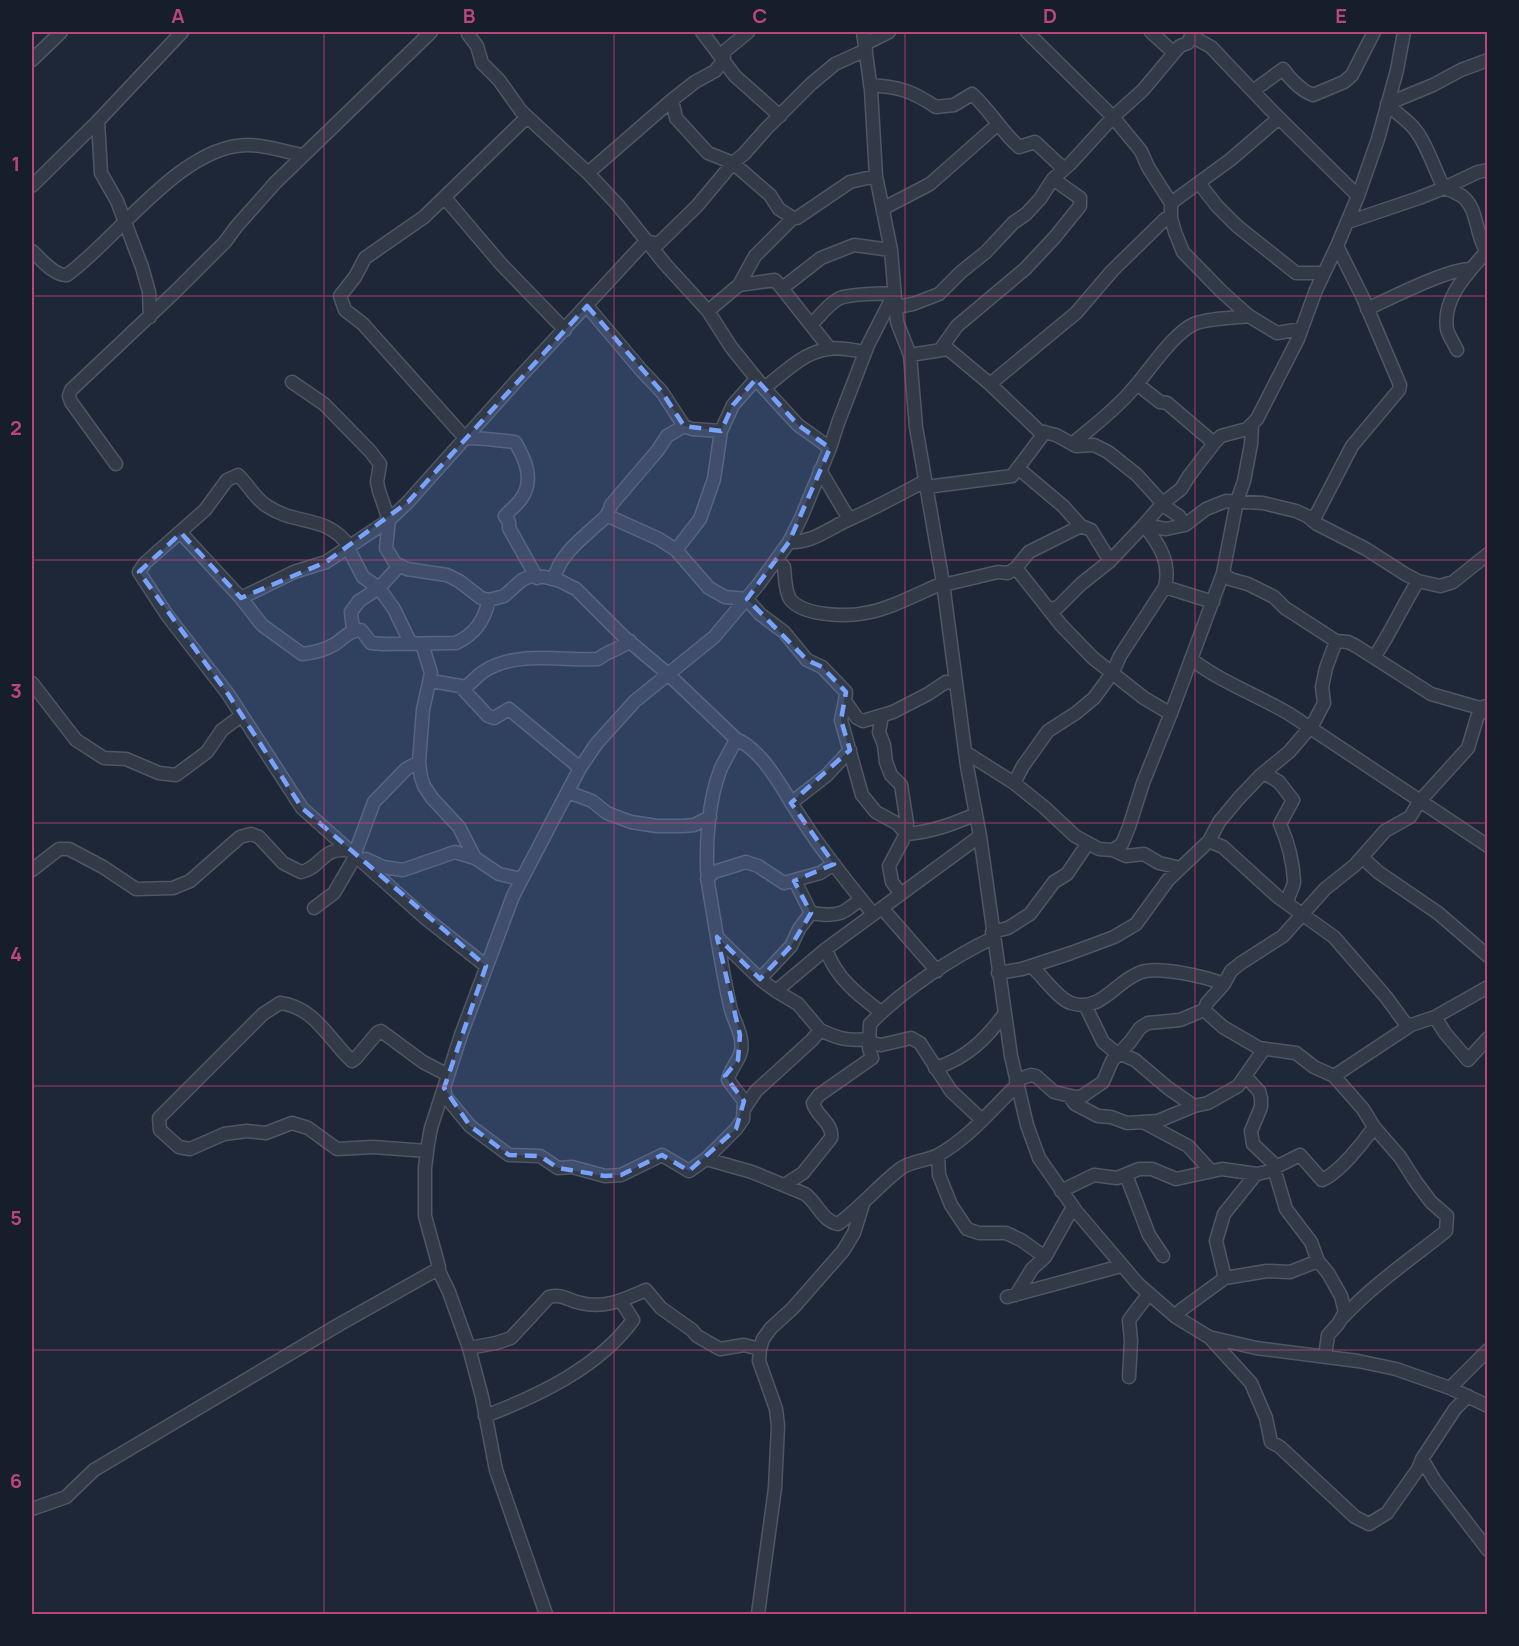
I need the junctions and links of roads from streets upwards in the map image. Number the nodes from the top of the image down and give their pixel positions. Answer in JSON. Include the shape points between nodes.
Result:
{"nodes":[{"id":1,"x":61,"y":32,"type":"edge"},
{"id":2,"x":182,"y":32,"type":"edge"},
{"id":3,"x":431,"y":32,"type":"edge"},
{"id":4,"x":468,"y":32,"type":"edge"},
{"id":5,"x":702,"y":32,"type":"edge"},
{"id":6,"x":748,"y":32,"type":"edge"},
{"id":7,"x":889,"y":32,"type":"edge"},
{"id":8,"x":1027,"y":32,"type":"edge"},
{"id":9,"x":1151,"y":32,"type":"edge"},
{"id":10,"x":1374,"y":32,"type":"edge"},
{"id":11,"x":1404,"y":32,"type":"edge"},
{"id":12,"x":1193,"y":34,"type":"edge"},
{"id":13,"x":864,"y":42,"type":"edge"},
{"id":14,"x":1174,"y":52,"type":"junction"},
{"id":15,"x":32,"y":60,"type":"edge"},
{"id":16,"x":1488,"y":60,"type":"edge"},
{"id":17,"x":723,"y":61,"type":"junction"},
{"id":18,"x":870,"y":85,"type":"junction"},
{"id":19,"x":1253,"y":91,"type":"junction"},
{"id":20,"x":672,"y":100,"type":"junction"},
{"id":21,"x":1387,"y":104,"type":"junction"},
{"id":22,"x":780,"y":116,"type":"junction"},
{"id":23,"x":527,"y":117,"type":"junction"},
{"id":24,"x":1113,"y":117,"type":"junction"},
{"id":25,"x":1279,"y":118,"type":"junction"},
{"id":26,"x":98,"y":121,"type":"junction"},
{"id":27,"x":998,"y":124,"type":"junction"},
{"id":28,"x":303,"y":155,"type":"junction"},
{"id":29,"x":734,"y":163,"type":"junction"},
{"id":30,"x":1064,"y":169,"type":"junction"},
{"id":31,"x":1488,"y":170,"type":"edge"},
{"id":32,"x":588,"y":173,"type":"junction"},
{"id":33,"x":876,"y":176,"type":"junction"},
{"id":34,"x":1053,"y":179,"type":"junction"},
{"id":35,"x":1199,"y":183,"type":"junction"},
{"id":36,"x":32,"y":186,"type":"edge"},
{"id":37,"x":1444,"y":188,"type":"junction"},
{"id":38,"x":1358,"y":196,"type":"junction"},
{"id":39,"x":445,"y":198,"type":"junction"},
{"id":40,"x":1171,"y":203,"type":"junction"},
{"id":41,"x":884,"y":208,"type":"junction"},
{"id":42,"x":793,"y":218,"type":"junction"},
{"id":43,"x":1171,"y":218,"type":"junction"},
{"id":44,"x":125,"y":222,"type":"junction"},
{"id":45,"x":1348,"y":222,"type":"junction"},
{"id":46,"x":646,"y":241,"type":"junction"},
{"id":47,"x":1337,"y":246,"type":"junction"},
{"id":48,"x":891,"y":250,"type":"junction"},
{"id":49,"x":32,"y":251,"type":"edge"},
{"id":50,"x":1487,"y":253,"type":"edge"},
{"id":51,"x":1471,"y":269,"type":"junction"},
{"id":52,"x":1324,"y":273,"type":"junction"},
{"id":53,"x":739,"y":285,"type":"junction"},
{"id":54,"x":781,"y":287,"type":"junction"},
{"id":55,"x":894,"y":294,"type":"junction"},
{"id":56,"x":587,"y":306,"type":"junction"},
{"id":57,"x":896,"y":307,"type":"junction"},
{"id":58,"x":1367,"y":309,"type":"junction"},
{"id":59,"x":708,"y":311,"type":"junction"},
{"id":60,"x":1249,"y":316,"type":"junction"},
{"id":61,"x":150,"y":317,"type":"junction"},
{"id":62,"x":811,"y":325,"type":"junction"},
{"id":63,"x":1301,"y":329,"type":"junction"},
{"id":64,"x":564,"y":330,"type":"junction"},
{"id":65,"x":830,"y":349,"type":"junction"},
{"id":66,"x":940,"y":350,"type":"junction"},
{"id":67,"x":1457,"y":350,"type":"dead end"},
{"id":68,"x":865,"y":352,"type":"junction"},
{"id":69,"x":910,"y":355,"type":"junction"},
{"id":70,"x":292,"y":382,"type":"dead end"},
{"id":71,"x":760,"y":384,"type":"junction"},
{"id":72,"x":990,"y":384,"type":"junction"},
{"id":73,"x":1137,"y":384,"type":"junction"},
{"id":74,"x":684,"y":426,"type":"junction"},
{"id":75,"x":1252,"y":426,"type":"junction"},
{"id":76,"x":721,"y":431,"type":"junction"},
{"id":77,"x":1045,"y":432,"type":"junction"},
{"id":78,"x":465,"y":438,"type":"junction"},
{"id":79,"x":1214,"y":443,"type":"junction"},
{"id":80,"x":1072,"y":444,"type":"junction"},
{"id":81,"x":830,"y":448,"type":"junction"},
{"id":82,"x":116,"y":464,"type":"dead end"},
{"id":83,"x":1019,"y":469,"type":"junction"},
{"id":84,"x":820,"y":470,"type":"junction"},
{"id":85,"x":926,"y":484,"type":"junction"},
{"id":86,"x":1237,"y":501,"type":"junction"},
{"id":87,"x":1163,"y":503,"type":"junction"},
{"id":88,"x":608,"y":516,"type":"junction"},
{"id":89,"x":849,"y":519,"type":"junction"},
{"id":90,"x":389,"y":520,"type":"junction"},
{"id":91,"x":1313,"y":521,"type":"junction"},
{"id":92,"x":1144,"y":525,"type":"junction"},
{"id":93,"x":1185,"y":525,"type":"junction"},
{"id":94,"x":1081,"y":526,"type":"junction"},
{"id":95,"x":181,"y":533,"type":"junction"},
{"id":96,"x":789,"y":542,"type":"junction"},
{"id":97,"x":349,"y":548,"type":"junction"},
{"id":98,"x":676,"y":550,"type":"junction"},
{"id":99,"x":1488,"y":554,"type":"edge"},
{"id":100,"x":777,"y":560,"type":"junction"},
{"id":101,"x":1110,"y":561,"type":"junction"},
{"id":102,"x":399,"y":566,"type":"junction"},
{"id":103,"x":1016,"y":568,"type":"junction"},
{"id":104,"x":1223,"y":573,"type":"junction"},
{"id":105,"x":537,"y":578,"type":"junction"},
{"id":106,"x":554,"y":579,"type":"junction"},
{"id":107,"x":1418,"y":581,"type":"junction"},
{"id":108,"x":943,"y":584,"type":"junction"},
{"id":109,"x":1165,"y":587,"type":"junction"},
{"id":110,"x":379,"y":588,"type":"junction"},
{"id":111,"x":241,"y":598,"type":"junction"},
{"id":112,"x":747,"y":599,"type":"junction"},
{"id":113,"x":489,"y":600,"type":"junction"},
{"id":114,"x":1212,"y":602,"type":"junction"},
{"id":115,"x":1050,"y":609,"type":"junction"},
{"id":116,"x":353,"y":630,"type":"junction"},
{"id":117,"x":630,"y":641,"type":"junction"},
{"id":118,"x":1336,"y":641,"type":"junction"},
{"id":119,"x":417,"y":644,"type":"junction"},
{"id":120,"x":1375,"y":656,"type":"junction"},
{"id":121,"x":1191,"y":659,"type":"junction"},
{"id":122,"x":1113,"y":672,"type":"junction"},
{"id":123,"x":668,"y":674,"type":"junction"},
{"id":124,"x":430,"y":681,"type":"junction"},
{"id":125,"x":955,"y":682,"type":"junction"},
{"id":126,"x":32,"y":683,"type":"edge"},
{"id":127,"x":461,"y":687,"type":"junction"},
{"id":128,"x":845,"y":700,"type":"junction"},
{"id":129,"x":1485,"y":709,"type":"edge"},
{"id":130,"x":1171,"y":714,"type":"junction"},
{"id":131,"x":241,"y":716,"type":"junction"},
{"id":132,"x":882,"y":716,"type":"junction"},
{"id":133,"x":1309,"y":729,"type":"junction"},
{"id":134,"x":736,"y":739,"type":"junction"},
{"id":135,"x":850,"y":750,"type":"junction"},
{"id":136,"x":965,"y":752,"type":"junction"},
{"id":137,"x":419,"y":762,"type":"junction"},
{"id":138,"x":580,"y":768,"type":"junction"},
{"id":139,"x":1264,"y":773,"type":"junction"},
{"id":140,"x":1014,"y":783,"type":"junction"},
{"id":141,"x":568,"y":792,"type":"junction"},
{"id":142,"x":1419,"y":802,"type":"junction"},
{"id":143,"x":791,"y":803,"type":"junction"},
{"id":144,"x":976,"y":814,"type":"junction"},
{"id":145,"x":710,"y":817,"type":"junction"},
{"id":146,"x":906,"y":834,"type":"junction"},
{"id":147,"x":980,"y":836,"type":"junction"},
{"id":148,"x":1209,"y":841,"type":"junction"},
{"id":149,"x":1088,"y":843,"type":"junction"},
{"id":150,"x":1488,"y":846,"type":"edge"},
{"id":151,"x":1113,"y":850,"type":"junction"},
{"id":152,"x":353,"y":854,"type":"junction"},
{"id":153,"x":1362,"y":857,"type":"junction"},
{"id":154,"x":475,"y":858,"type":"junction"},
{"id":155,"x":834,"y":864,"type":"junction"},
{"id":156,"x":1181,"y":868,"type":"junction"},
{"id":157,"x":32,"y":870,"type":"edge"},
{"id":158,"x":521,"y":879,"type":"junction"},
{"id":159,"x":707,"y":879,"type":"junction"},
{"id":160,"x":795,"y":881,"type":"junction"},
{"id":161,"x":901,"y":894,"type":"junction"},
{"id":162,"x":861,"y":900,"type":"junction"},
{"id":163,"x":1288,"y":903,"type":"junction"},
{"id":164,"x":314,"y":908,"type":"dead end"},
{"id":165,"x":877,"y":911,"type":"junction"},
{"id":166,"x":811,"y":913,"type":"junction"},
{"id":167,"x":1304,"y":914,"type":"junction"},
{"id":168,"x":993,"y":935,"type":"junction"},
{"id":169,"x":717,"y":937,"type":"junction"},
{"id":170,"x":826,"y":949,"type":"junction"},
{"id":171,"x":1488,"y":956,"type":"edge"},
{"id":172,"x":486,"y":966,"type":"junction"},
{"id":173,"x":1031,"y":966,"type":"junction"},
{"id":174,"x":937,"y":971,"type":"junction"},
{"id":175,"x":998,"y":973,"type":"junction"},
{"id":176,"x":760,"y":979,"type":"junction"},
{"id":177,"x":1224,"y":984,"type":"junction"},
{"id":178,"x":1488,"y":987,"type":"edge"},
{"id":179,"x":776,"y":991,"type":"junction"},
{"id":180,"x":1085,"y":1005,"type":"junction"},
{"id":181,"x":1204,"y":1010,"type":"junction"},
{"id":182,"x":881,"y":1012,"type":"junction"},
{"id":183,"x":1005,"y":1013,"type":"junction"},
{"id":184,"x":1435,"y":1017,"type":"junction"},
{"id":185,"x":1411,"y":1025,"type":"junction"},
{"id":186,"x":820,"y":1030,"type":"junction"},
{"id":187,"x":1488,"y":1038,"type":"edge"},
{"id":188,"x":868,"y":1040,"type":"junction"},
{"id":189,"x":1264,"y":1049,"type":"junction"},
{"id":190,"x":1120,"y":1053,"type":"junction"},
{"id":191,"x":935,"y":1068,"type":"junction"},
{"id":192,"x":1246,"y":1077,"type":"junction"},
{"id":193,"x":1334,"y":1077,"type":"junction"},
{"id":194,"x":446,"y":1082,"type":"junction"},
{"id":195,"x":1017,"y":1082,"type":"junction"},
{"id":196,"x":1069,"y":1096,"type":"junction"},
{"id":197,"x":1194,"y":1106,"type":"junction"},
{"id":198,"x":742,"y":1113,"type":"junction"},
{"id":199,"x":982,"y":1120,"type":"junction"},
{"id":200,"x":1143,"y":1122,"type":"junction"},
{"id":201,"x":1374,"y":1127,"type":"junction"},
{"id":202,"x":427,"y":1150,"type":"junction"},
{"id":203,"x":938,"y":1155,"type":"junction"},
{"id":204,"x":706,"y":1160,"type":"junction"},
{"id":205,"x":1274,"y":1168,"type":"junction"},
{"id":206,"x":1210,"y":1172,"type":"junction"},
{"id":207,"x":1256,"y":1174,"type":"junction"},
{"id":208,"x":1126,"y":1175,"type":"junction"},
{"id":209,"x":786,"y":1184,"type":"junction"},
{"id":210,"x":1061,"y":1191,"type":"junction"},
{"id":211,"x":864,"y":1203,"type":"junction"},
{"id":212,"x":1073,"y":1207,"type":"junction"},
{"id":213,"x":838,"y":1224,"type":"junction"},
{"id":214,"x":849,"y":1242,"type":"junction"},
{"id":215,"x":1163,"y":1256,"type":"dead end"},
{"id":216,"x":1045,"y":1257,"type":"junction"},
{"id":217,"x":1318,"y":1261,"type":"junction"},
{"id":218,"x":1121,"y":1266,"type":"junction"},
{"id":219,"x":438,"y":1269,"type":"junction"},
{"id":220,"x":1225,"y":1278,"type":"junction"},
{"id":221,"x":1148,"y":1295,"type":"junction"},
{"id":222,"x":621,"y":1301,"type":"junction"},
{"id":223,"x":1176,"y":1317,"type":"junction"},
{"id":224,"x":1343,"y":1317,"type":"junction"},
{"id":225,"x":1209,"y":1337,"type":"junction"},
{"id":226,"x":469,"y":1348,"type":"junction"},
{"id":227,"x":760,"y":1349,"type":"junction"},
{"id":228,"x":1488,"y":1350,"type":"edge"},
{"id":229,"x":1325,"y":1357,"type":"junction"},
{"id":230,"x":1129,"y":1377,"type":"dead end"},
{"id":231,"x":1450,"y":1388,"type":"junction"},
{"id":232,"x":1468,"y":1396,"type":"junction"},
{"id":233,"x":1488,"y":1406,"type":"edge"},
{"id":234,"x":485,"y":1416,"type":"junction"},
{"id":235,"x":1422,"y":1459,"type":"junction"},
{"id":236,"x":32,"y":1509,"type":"edge"},
{"id":237,"x":1488,"y":1550,"type":"edge"},
{"id":238,"x":546,"y":1614,"type":"edge"},
{"id":239,"x":758,"y":1614,"type":"edge"}],
"edges":[{"from":1,"to":15,"type":"street"},
{"from":2,"to":26,"type":"street"},
{"from":3,"to":28,"type":"street"},
{"from":4,"to":23,"type":"street","via":[[482,63]]},
{"from":5,"to":17,"type":"street"},
{"from":6,"to":17,"type":"street","via":[[725,51]]},
{"from":7,"to":13,"type":"street"},
{"from":8,"to":24,"type":"street"},
{"from":9,"to":14,"type":"street"},
{"from":10,"to":19,"type":"street","via":[[1352,75],[1344,82],[1313,95],[1291,80],[1283,69]]},
{"from":11,"to":21,"type":"street"},
{"from":12,"to":14,"type":"street","via":[[1188,43]]},
{"from":12,"to":19,"type":"street"},
{"from":13,"to":18,"type":"street"},
{"from":13,"to":22,"type":"street"},
{"from":14,"to":24,"type":"street","via":[[1143,90]]},
{"from":16,"to":21,"type":"street"},
{"from":17,"to":20,"type":"street"},
{"from":17,"to":22,"type":"street"},
{"from":18,"to":27,"type":"street","via":[[915,93],[936,107],[954,105],[972,94]]},
{"from":18,"to":33,"type":"street"},
{"from":19,"to":25,"type":"street"},
{"from":20,"to":29,"type":"street","via":[[676,118],[708,153]]},
{"from":20,"to":32,"type":"street"},
{"from":21,"to":37,"type":"street","via":[[1413,126]]},
{"from":21,"to":38,"type":"street"},
{"from":22,"to":29,"type":"street"},
{"from":23,"to":32,"type":"street"},
{"from":23,"to":39,"type":"street"},
{"from":24,"to":30,"type":"street"},
{"from":24,"to":40,"type":"street","via":[[1141,151]]},
{"from":25,"to":35,"type":"street"},
{"from":25,"to":38,"type":"street"},
{"from":26,"to":36,"type":"street"},
{"from":26,"to":44,"type":"street","via":[[101,173]]},
{"from":27,"to":30,"type":"street","via":[[1019,147],[1035,142]]},
{"from":27,"to":41,"type":"street","via":[[930,184]]},
{"from":28,"to":44,"type":"street","via":[[249,145],[201,158],[178,173]]},
{"from":28,"to":61,"type":"street","via":[[225,242]]},
{"from":29,"to":42,"type":"street"},
{"from":29,"to":46,"type":"street","via":[[658,244]]},
{"from":30,"to":34,"type":"street"},
{"from":31,"to":37,"type":"street"},
{"from":32,"to":46,"type":"street"},
{"from":33,"to":41,"type":"street"},
{"from":33,"to":42,"type":"street","via":[[850,182]]},
{"from":34,"to":57,"type":"street","via":[[1026,214],[939,294]]},
{"from":34,"to":66,"type":"street","via":[[1080,198],[1080,206],[1025,269],[957,326]]},
{"from":35,"to":40,"type":"street"},
{"from":35,"to":52,"type":"street","via":[[1237,226],[1296,273]]},
{"from":37,"to":45,"type":"street"},
{"from":37,"to":50,"type":"street","via":[[1468,203]]},
{"from":38,"to":45,"type":"street"},
{"from":39,"to":64,"type":"street"},
{"from":39,"to":78,"type":"street","via":[[365,258],[340,296],[345,310],[363,324]]},
{"from":40,"to":43,"type":"street"},
{"from":41,"to":48,"type":"street"},
{"from":42,"to":53,"type":"street","via":[[755,256]]},
{"from":43,"to":60,"type":"street","via":[[1183,252]]},
{"from":43,"to":72,"type":"street","via":[[1165,219],[1112,272],[1076,314]]},
{"from":44,"to":49,"type":"street","via":[[67,275],[56,273]]},
{"from":44,"to":61,"type":"street","via":[[149,292]]},
{"from":45,"to":47,"type":"street"},
{"from":46,"to":56,"type":"street"},
{"from":46,"to":59,"type":"street"},
{"from":47,"to":52,"type":"street"},
{"from":47,"to":58,"type":"street"},
{"from":48,"to":54,"type":"street","via":[[854,245],[821,258]]},
{"from":48,"to":55,"type":"street"},
{"from":50,"to":51,"type":"street"},
{"from":51,"to":58,"type":"street","via":[[1443,276]]},
{"from":51,"to":67,"type":"street","via":[[1454,291],[1448,310],[1447,329]]},
{"from":52,"to":63,"type":"street"},
{"from":53,"to":54,"type":"street","via":[[775,280]]},
{"from":53,"to":59,"type":"street"},
{"from":54,"to":62,"type":"street"},
{"from":55,"to":57,"type":"street"},
{"from":55,"to":62,"type":"street","via":[[840,298]]},
{"from":55,"to":68,"type":"street"},
{"from":56,"to":64,"type":"street"},
{"from":56,"to":74,"type":"street","via":[[662,392]]},
{"from":57,"to":69,"type":"street","via":[[897,322]]},
{"from":58,"to":91,"type":"street","via":[[1399,381],[1399,390],[1352,446]]},
{"from":59,"to":71,"type":"street"},
{"from":60,"to":63,"type":"street","via":[[1277,333]]},
{"from":60,"to":73,"type":"street","via":[[1194,324],[1179,335]]},
{"from":61,"to":82,"type":"street","via":[[76,384],[69,396]]},
{"from":62,"to":65,"type":"street"},
{"from":63,"to":75,"type":"street"},
{"from":64,"to":78,"type":"street"},
{"from":65,"to":68,"type":"street"},
{"from":65,"to":71,"type":"street","via":[[802,358]]},
{"from":66,"to":69,"type":"street"},
{"from":66,"to":72,"type":"street","via":[[948,349]]},
{"from":68,"to":81,"type":"street"},
{"from":69,"to":85,"type":"street"},
{"from":70,"to":90,"type":"street","via":[[324,404],[380,464],[377,482]]},
{"from":71,"to":76,"type":"street","via":[[733,405]]},
{"from":71,"to":81,"type":"street","via":[[798,425]]},
{"from":72,"to":77,"type":"street","via":[[1024,418]]},
{"from":73,"to":79,"type":"street","via":[[1167,403]]},
{"from":73,"to":80,"type":"street","via":[[1121,403]]},
{"from":74,"to":76,"type":"street"},
{"from":74,"to":88,"type":"street","via":[[667,436],[611,505]]},
{"from":75,"to":79,"type":"street","via":[[1221,436]]},
{"from":75,"to":86,"type":"street"},
{"from":76,"to":98,"type":"street","via":[[709,495],[699,519]]},
{"from":77,"to":80,"type":"street"},
{"from":77,"to":83,"type":"street"},
{"from":78,"to":90,"type":"street"},
{"from":78,"to":105,"type":"street","via":[[515,442],[521,450],[528,472],[525,492],[505,516]]},
{"from":79,"to":87,"type":"street","via":[[1181,489]]},
{"from":80,"to":87,"type":"street","via":[[1094,445],[1108,452]]},
{"from":81,"to":84,"type":"street"},
{"from":83,"to":85,"type":"street","via":[[1012,476]]},
{"from":83,"to":94,"type":"street"},
{"from":84,"to":89,"type":"street"},
{"from":84,"to":96,"type":"street"},
{"from":85,"to":89,"type":"street"},
{"from":85,"to":108,"type":"street"},
{"from":86,"to":91,"type":"street","via":[[1263,503]]},
{"from":86,"to":93,"type":"street","via":[[1216,503]]},
{"from":86,"to":104,"type":"street"},
{"from":87,"to":92,"type":"street"},
{"from":87,"to":93,"type":"street"},
{"from":88,"to":98,"type":"street"},
{"from":88,"to":106,"type":"street","via":[[561,560]]},
{"from":89,"to":96,"type":"street","via":[[811,539]]},
{"from":90,"to":97,"type":"street"},
{"from":90,"to":102,"type":"street","via":[[386,548]]},
{"from":91,"to":107,"type":"street"},
{"from":92,"to":93,"type":"street","via":[[1166,529]]},
{"from":92,"to":101,"type":"street"},
{"from":92,"to":109,"type":"street","via":[[1166,561]]},
{"from":94,"to":101,"type":"street","via":[[1091,530]]},
{"from":94,"to":103,"type":"street","via":[[1029,552]]},
{"from":95,"to":97,"type":"street","via":[[205,510],[227,480],[238,475],[265,506],[285,516],[326,526],[340,534]]},
{"from":95,"to":111,"type":"street"},
{"from":95,"to":131,"type":"street","via":[[139,572]]},
{"from":96,"to":100,"type":"street"},
{"from":97,"to":110,"type":"street","via":[[363,577]]},
{"from":97,"to":111,"type":"street","via":[[326,562],[294,572]]},
{"from":98,"to":112,"type":"street","via":[[709,588],[725,597]]},
{"from":99,"to":107,"type":"street","via":[[1453,582],[1440,586]]},
{"from":100,"to":108,"type":"street","via":[[784,567],[790,599],[812,613],[864,614]]},
{"from":100,"to":112,"type":"street"},
{"from":101,"to":115,"type":"street","via":[[1058,607]]},
{"from":102,"to":110,"type":"street"},
{"from":102,"to":113,"type":"street","via":[[447,575]]},
{"from":103,"to":108,"type":"street","via":[[1008,573]]},
{"from":103,"to":115,"type":"street"},
{"from":104,"to":114,"type":"street"},
{"from":104,"to":118,"type":"street","via":[[1274,597]]},
{"from":105,"to":106,"type":"street"},
{"from":105,"to":113,"type":"street","via":[[525,578],[504,596]]},
{"from":106,"to":117,"type":"street","via":[[576,589]]},
{"from":107,"to":120,"type":"street"},
{"from":108,"to":125,"type":"street"},
{"from":109,"to":114,"type":"street"},
{"from":109,"to":122,"type":"street"},
{"from":110,"to":116,"type":"street","via":[[359,601],[351,612]]},
{"from":110,"to":119,"type":"street"},
{"from":111,"to":116,"type":"street","via":[[262,625],[302,654],[334,645]]},
{"from":112,"to":123,"type":"street","via":[[708,643]]},
{"from":112,"to":128,"type":"street","via":[[784,632],[807,660],[840,683],[846,692]]},
{"from":113,"to":119,"type":"street","via":[[484,619],[463,640],[448,645]]},
{"from":114,"to":121,"type":"street"},
{"from":115,"to":122,"type":"street","via":[[1093,658]]},
{"from":116,"to":119,"type":"street","via":[[361,630],[370,643]]},
{"from":117,"to":123,"type":"street"},
{"from":117,"to":127,"type":"street","via":[[598,659],[531,657],[495,665]]},
{"from":118,"to":120,"type":"street","via":[[1348,642]]},
{"from":118,"to":133,"type":"street","via":[[1322,687],[1323,703]]},
{"from":119,"to":124,"type":"street","via":[[429,664]]},
{"from":120,"to":129,"type":"street","via":[[1431,694]]},
{"from":121,"to":130,"type":"street"},
{"from":121,"to":133,"type":"street","via":[[1210,674],[1265,700]]},
{"from":122,"to":130,"type":"street"},
{"from":122,"to":140,"type":"street","via":[[1094,698],[1048,731]]},
{"from":123,"to":134,"type":"street"},
{"from":123,"to":138,"type":"street","via":[[624,712]]},
{"from":124,"to":127,"type":"street"},
{"from":124,"to":137,"type":"street","via":[[423,710]]},
{"from":125,"to":132,"type":"street","via":[[946,682]]},
{"from":125,"to":136,"type":"street"},
{"from":126,"to":131,"type":"street","via":[[76,740],[104,758],[126,759],[159,773],[176,775],[207,752],[222,730]]},
{"from":127,"to":138,"type":"street","via":[[488,716],[494,718],[509,709]]},
{"from":128,"to":132,"type":"street","via":[[863,721]]},
{"from":128,"to":135,"type":"street","via":[[841,720]]},
{"from":129,"to":142,"type":"street","via":[[1468,748]]},
{"from":130,"to":151,"type":"street","via":[[1129,827],[1122,843]]},
{"from":131,"to":152,"type":"street","via":[[302,808]]},
{"from":132,"to":146,"type":"street","via":[[879,732],[885,762],[901,785]]},
{"from":133,"to":139,"type":"street"},
{"from":133,"to":142,"type":"street"},
{"from":134,"to":143,"type":"street","via":[[757,753]]},
{"from":134,"to":145,"type":"street","via":[[714,789]]},
{"from":135,"to":143,"type":"street","via":[[827,775]]},
{"from":135,"to":146,"type":"street","via":[[862,795],[876,812],[898,824]]},
{"from":136,"to":140,"type":"street"},
{"from":136,"to":144,"type":"street"},
{"from":137,"to":152,"type":"street","via":[[406,769],[374,802]]},
{"from":137,"to":154,"type":"street","via":[[424,786],[459,827]]},
{"from":138,"to":141,"type":"street"},
{"from":139,"to":148,"type":"street","via":[[1219,822]]},
{"from":139,"to":163,"type":"street","via":[[1279,782],[1293,800],[1280,824],[1293,859],[1294,882]]},
{"from":140,"to":149,"type":"street","via":[[1075,837]]},
{"from":141,"to":145,"type":"street","via":[[631,822],[683,826]]},
{"from":141,"to":158,"type":"street"},
{"from":142,"to":150,"type":"street"},
{"from":142,"to":153,"type":"street","via":[[1410,816],[1384,831]]},
{"from":143,"to":155,"type":"street"},
{"from":144,"to":146,"type":"street","via":[[937,830]]},
{"from":144,"to":147,"type":"street"},
{"from":145,"to":159,"type":"street"},
{"from":146,"to":161,"type":"street","via":[[889,866],[892,882]]},
{"from":147,"to":161,"type":"street"},
{"from":147,"to":168,"type":"street"},
{"from":148,"to":156,"type":"street"},
{"from":148,"to":163,"type":"street","via":[[1223,847]]},
{"from":149,"to":151,"type":"street"},
{"from":149,"to":168,"type":"street","via":[[1067,874],[1054,882],[1030,914]]},
{"from":151,"to":156,"type":"street","via":[[1126,856],[1144,854],[1159,863]]},
{"from":152,"to":154,"type":"street","via":[[398,870],[455,852]]},
{"from":152,"to":157,"type":"street","via":[[331,851],[301,872],[283,863],[259,837],[251,834],[240,837],[189,881],[173,888],[136,889],[69,849],[59,849]]},
{"from":152,"to":164,"type":"street","via":[[334,893]]},
{"from":152,"to":172,"type":"street"},
{"from":153,"to":167,"type":"street","via":[[1325,889]]},
{"from":153,"to":171,"type":"street"},
{"from":154,"to":158,"type":"street","via":[[499,874]]},
{"from":155,"to":160,"type":"street"},
{"from":155,"to":162,"type":"street"},
{"from":156,"to":173,"type":"street","via":[[1136,924],[1114,937]]},
{"from":158,"to":172,"type":"street"},
{"from":159,"to":160,"type":"street","via":[[714,872],[746,862],[784,883]]},
{"from":159,"to":169,"type":"street"},
{"from":160,"to":166,"type":"street"},
{"from":161,"to":165,"type":"street"},
{"from":162,"to":165,"type":"street"},
{"from":162,"to":166,"type":"street","via":[[848,910],[826,916]]},
{"from":163,"to":167,"type":"street"},
{"from":165,"to":170,"type":"street"},
{"from":165,"to":174,"type":"street"},
{"from":166,"to":176,"type":"street","via":[[791,946]]},
{"from":167,"to":177,"type":"street","via":[[1283,936],[1231,971]]},
{"from":167,"to":185,"type":"street","via":[[1334,937],[1401,1019]]},
{"from":168,"to":174,"type":"street"},
{"from":168,"to":175,"type":"street"},
{"from":169,"to":176,"type":"street"},
{"from":169,"to":198,"type":"street","via":[[740,1035],[741,1049],[728,1080],[744,1101]]},
{"from":170,"to":179,"type":"street"},
{"from":170,"to":182,"type":"street","via":[[837,972]]},
{"from":172,"to":194,"type":"street"},
{"from":173,"to":175,"type":"street"},
{"from":173,"to":180,"type":"street","via":[[1070,1003]]},
{"from":174,"to":182,"type":"street"},
{"from":175,"to":183,"type":"street"},
{"from":176,"to":179,"type":"street"},
{"from":177,"to":180,"type":"street","via":[[1153,969],[1138,973],[1095,1004]]},
{"from":177,"to":181,"type":"street"},
{"from":178,"to":184,"type":"street"},
{"from":179,"to":186,"type":"street","via":[[798,1004]]},
{"from":180,"to":190,"type":"street","via":[[1103,1042]]},
{"from":181,"to":189,"type":"street","via":[[1223,1027]]},
{"from":181,"to":190,"type":"street","via":[[1180,1020],[1148,1023]]},
{"from":182,"to":188,"type":"street","via":[[870,1024]]},
{"from":183,"to":191,"type":"street","via":[[967,1054]]},
{"from":183,"to":195,"type":"street"},
{"from":184,"to":185,"type":"street"},
{"from":184,"to":187,"type":"street","via":[[1468,1060]]},
{"from":185,"to":193,"type":"street"},
{"from":186,"to":188,"type":"street","via":[[849,1041]]},
{"from":186,"to":198,"type":"street","via":[[756,1091]]},
{"from":188,"to":191,"type":"street","via":[[881,1045],[911,1038],[920,1043]]},
{"from":188,"to":209,"type":"street","via":[[872,1058],[815,1100],[814,1107],[832,1135],[803,1173]]},
{"from":189,"to":192,"type":"street"},
{"from":189,"to":193,"type":"street","via":[[1296,1053]]},
{"from":190,"to":196,"type":"street","via":[[1103,1082],[1081,1097]]},
{"from":190,"to":197,"type":"street","via":[[1135,1060]]},
{"from":191,"to":199,"type":"street","via":[[951,1091]]},
{"from":192,"to":197,"type":"street","via":[[1222,1095]]},
{"from":192,"to":205,"type":"street","via":[[1261,1098],[1251,1131],[1253,1144]]},
{"from":193,"to":201,"type":"street"},
{"from":194,"to":202,"type":"street"},
{"from":194,"to":202,"type":"street","via":[[381,1031],[352,1061],[323,1026],[300,1009],[280,1003],[263,1014],[159,1118],[160,1130],[184,1149],[224,1134],[266,1133],[292,1124],[308,1128],[337,1149]]},
{"from":194,"to":204,"type":"street","via":[[446,1097],[470,1126],[509,1155],[540,1156],[558,1168],[572,1167],[605,1176],[621,1175],[662,1155],[689,1171]]},
{"from":195,"to":196,"type":"street","via":[[1036,1076],[1054,1092]]},
{"from":195,"to":199,"type":"street"},
{"from":195,"to":210,"type":"street","via":[[1039,1158]]},
{"from":196,"to":200,"type":"street","via":[[1075,1104],[1098,1116],[1127,1123]]},
{"from":197,"to":200,"type":"street","via":[[1158,1121]]},
{"from":198,"to":204,"type":"street","via":[[743,1119],[736,1129]]},
{"from":199,"to":203,"type":"street"},
{"from":200,"to":206,"type":"street","via":[[1188,1146]]},
{"from":201,"to":205,"type":"street","via":[[1331,1176],[1322,1179],[1300,1155]]},
{"from":201,"to":224,"type":"street","via":[[1431,1202],[1447,1216],[1446,1231],[1385,1278]]},
{"from":202,"to":219,"type":"street","via":[[425,1216]]},
{"from":203,"to":211,"type":"street","via":[[901,1167]]},
{"from":203,"to":216,"type":"street","via":[[939,1175],[951,1205],[967,1229],[1006,1233]]},
{"from":204,"to":209,"type":"street"},
{"from":205,"to":207,"type":"street"},
{"from":205,"to":217,"type":"street","via":[[1286,1209],[1311,1242]]},
{"from":206,"to":207,"type":"street","via":[[1222,1169]]},
{"from":206,"to":208,"type":"street","via":[[1176,1179],[1152,1169]]},
{"from":207,"to":220,"type":"street","via":[[1224,1214],[1215,1241]]},
{"from":208,"to":210,"type":"street","via":[[1094,1175]]},
{"from":208,"to":215,"type":"street","via":[[1149,1235]]},
{"from":209,"to":213,"type":"street","via":[[812,1199],[827,1219]]},
{"from":210,"to":212,"type":"street"},
{"from":211,"to":213,"type":"street"},
{"from":211,"to":214,"type":"street"},
{"from":212,"to":216,"type":"street"},
{"from":212,"to":218,"type":"street"},
{"from":213,"to":214,"type":"street"},
{"from":214,"to":227,"type":"street","via":[[807,1293],[771,1328]]},
{"from":216,"to":218,"type":"street","via":[[1011,1296]]},
{"from":217,"to":220,"type":"street","via":[[1290,1272],[1267,1271]]},
{"from":217,"to":224,"type":"street","via":[[1341,1296]]},
{"from":218,"to":221,"type":"street"},
{"from":219,"to":226,"type":"street"},
{"from":219,"to":236,"type":"street","via":[[94,1470],[66,1497]]},
{"from":220,"to":223,"type":"street"},
{"from":221,"to":223,"type":"street"},
{"from":221,"to":230,"type":"street","via":[[1129,1320]]},
{"from":222,"to":226,"type":"street","via":[[598,1305],[556,1295],[544,1301],[511,1338]]},
{"from":222,"to":227,"type":"street","via":[[646,1290],[661,1308],[720,1349],[744,1345]]},
{"from":222,"to":234,"type":"street","via":[[633,1320],[593,1360],[539,1394]]},
{"from":223,"to":225,"type":"street"},
{"from":224,"to":229,"type":"street","via":[[1328,1335]]},
{"from":225,"to":229,"type":"street"},
{"from":225,"to":235,"type":"street","via":[[1251,1383],[1271,1442],[1362,1520],[1369,1524],[1387,1513]]},
{"from":226,"to":234,"type":"street"},
{"from":227,"to":239,"type":"street","via":[[759,1361],[778,1426],[775,1488]]},
{"from":228,"to":231,"type":"street"},
{"from":229,"to":231,"type":"street","via":[[1408,1372]]},
{"from":231,"to":232,"type":"street"},
{"from":232,"to":233,"type":"street"},
{"from":232,"to":235,"type":"street"},
{"from":234,"to":238,"type":"street","via":[[496,1470]]},
{"from":235,"to":237,"type":"street"}]}
